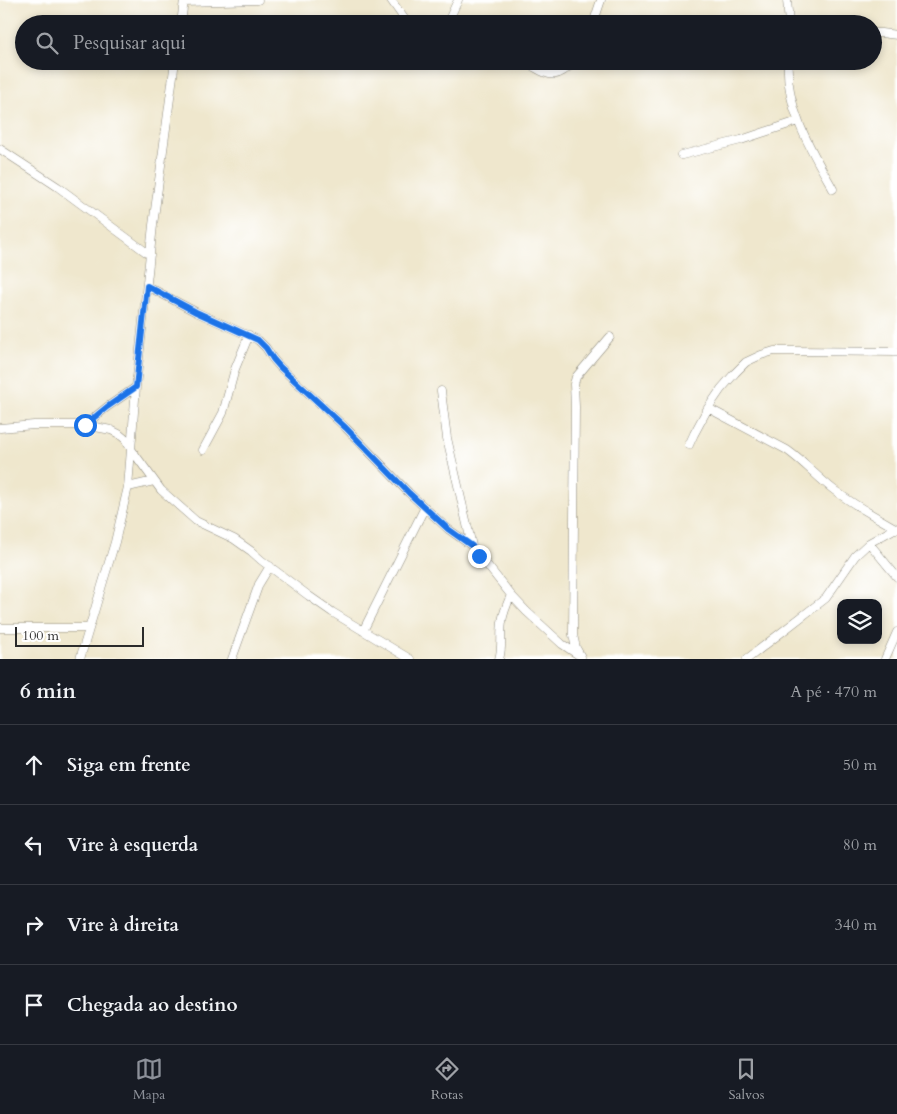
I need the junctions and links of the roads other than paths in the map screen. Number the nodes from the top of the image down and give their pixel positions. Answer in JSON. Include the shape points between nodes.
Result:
{"nodes":[{"id":1,"x":258,"y":0,"type":"edge"},
{"id":2,"x":391,"y":0,"type":"edge"},
{"id":3,"x":458,"y":0,"type":"edge"},
{"id":4,"x":601,"y":0,"type":"edge"},
{"id":5,"x":788,"y":0,"type":"edge"},
{"id":6,"x":184,"y":1,"type":"edge"},
{"id":7,"x":182,"y":15,"type":"edge"},
{"id":8,"x":402,"y":15,"type":"edge"},
{"id":9,"x":451,"y":15,"type":"edge"},
{"id":10,"x":596,"y":15,"type":"edge"},
{"id":11,"x":789,"y":15,"type":"edge"},
{"id":12,"x":882,"y":33,"type":"edge"},
{"id":13,"x":897,"y":35,"type":"edge"},
{"id":14,"x":174,"y":70,"type":"edge"},
{"id":15,"x":537,"y":70,"type":"edge"},
{"id":16,"x":567,"y":70,"type":"edge"},
{"id":17,"x":787,"y":70,"type":"edge"},
{"id":18,"x":798,"y":121,"type":"junction"},
{"id":19,"x":0,"y":149,"type":"edge"},
{"id":20,"x":682,"y":155,"type":"dead end"},
{"id":21,"x":833,"y":189,"type":"dead end"},
{"id":22,"x":150,"y":255,"type":"junction"},
{"id":23,"x":147,"y":286,"type":"junction"},
{"id":24,"x":248,"y":335,"type":"junction"},
{"id":25,"x":610,"y":337,"type":"dead end"},
{"id":26,"x":897,"y":352,"type":"edge"},
{"id":27,"x":136,"y":387,"type":"junction"},
{"id":28,"x":441,"y":391,"type":"dead end"},
{"id":29,"x":708,"y":408,"type":"junction"},
{"id":30,"x":85,"y":425,"type":"junction"},
{"id":31,"x":0,"y":428,"type":"edge"},
{"id":32,"x":689,"y":445,"type":"dead end"},
{"id":33,"x":131,"y":449,"type":"junction"},
{"id":34,"x":203,"y":450,"type":"dead end"},
{"id":35,"x":154,"y":481,"type":"junction"},
{"id":36,"x":128,"y":488,"type":"junction"},
{"id":37,"x":425,"y":507,"type":"junction"},
{"id":38,"x":896,"y":529,"type":"edge"},
{"id":39,"x":868,"y":543,"type":"junction"},
{"id":40,"x":472,"y":546,"type":"junction"},
{"id":41,"x":270,"y":566,"type":"junction"},
{"id":42,"x":897,"y":577,"type":"edge"},
{"id":43,"x":511,"y":595,"type":"junction"},
{"id":44,"x":0,"y":628,"type":"edge"},
{"id":45,"x":89,"y":628,"type":"junction"},
{"id":46,"x":363,"y":631,"type":"junction"},
{"id":47,"x":897,"y":632,"type":"edge"},
{"id":48,"x":581,"y":657,"type":"edge"},
{"id":49,"x":80,"y":659,"type":"edge"},
{"id":50,"x":232,"y":659,"type":"edge"},
{"id":51,"x":410,"y":659,"type":"edge"},
{"id":52,"x":499,"y":659,"type":"edge"},
{"id":53,"x":747,"y":659,"type":"edge"},
{"id":54,"x":885,"y":659,"type":"edge"}],
"edges":[{"from":1,"to":6,"type":"street"},
{"from":2,"to":8,"type":"street"},
{"from":3,"to":9,"type":"street"},
{"from":4,"to":10,"type":"street"},
{"from":5,"to":11,"type":"street"},
{"from":6,"to":7,"type":"street"},
{"from":12,"to":13,"type":"street"},
{"from":14,"to":22,"type":"street"},
{"from":15,"to":16,"type":"street","via":[[555,75]]},
{"from":17,"to":18,"type":"street"},
{"from":18,"to":20,"type":"street"},
{"from":18,"to":21,"type":"street"},
{"from":19,"to":22,"type":"street"},
{"from":22,"to":23,"type":"street"},
{"from":23,"to":24,"type":"street"},
{"from":23,"to":27,"type":"street"},
{"from":24,"to":34,"type":"street","via":[[223,413]]},
{"from":24,"to":37,"type":"street","via":[[258,340],[280,367]]},
{"from":25,"to":48,"type":"street","via":[[576,377],[574,384],[573,635]]},
{"from":26,"to":29,"type":"street","via":[[792,351],[761,355],[746,362]]},
{"from":27,"to":30,"type":"street"},
{"from":27,"to":33,"type":"street"},
{"from":28,"to":40,"type":"street","via":[[447,438]]},
{"from":29,"to":32,"type":"street"},
{"from":29,"to":38,"type":"street","via":[[787,450],[841,495]]},
{"from":30,"to":31,"type":"street"},
{"from":30,"to":33,"type":"street","via":[[119,434]]},
{"from":33,"to":35,"type":"street"},
{"from":33,"to":36,"type":"street"},
{"from":35,"to":36,"type":"street"},
{"from":35,"to":41,"type":"street","via":[[196,521],[234,539]]},
{"from":36,"to":45,"type":"street"},
{"from":37,"to":40,"type":"street"},
{"from":37,"to":46,"type":"street"},
{"from":38,"to":39,"type":"street"},
{"from":39,"to":42,"type":"street"},
{"from":39,"to":53,"type":"street","via":[[826,598]]},
{"from":40,"to":43,"type":"street"},
{"from":41,"to":46,"type":"street"},
{"from":41,"to":50,"type":"street","via":[[259,584]]},
{"from":43,"to":48,"type":"street","via":[[562,644]]},
{"from":43,"to":52,"type":"street","via":[[502,622]]},
{"from":44,"to":45,"type":"street"},
{"from":45,"to":49,"type":"street"},
{"from":46,"to":51,"type":"street"},
{"from":47,"to":54,"type":"street"}]}
